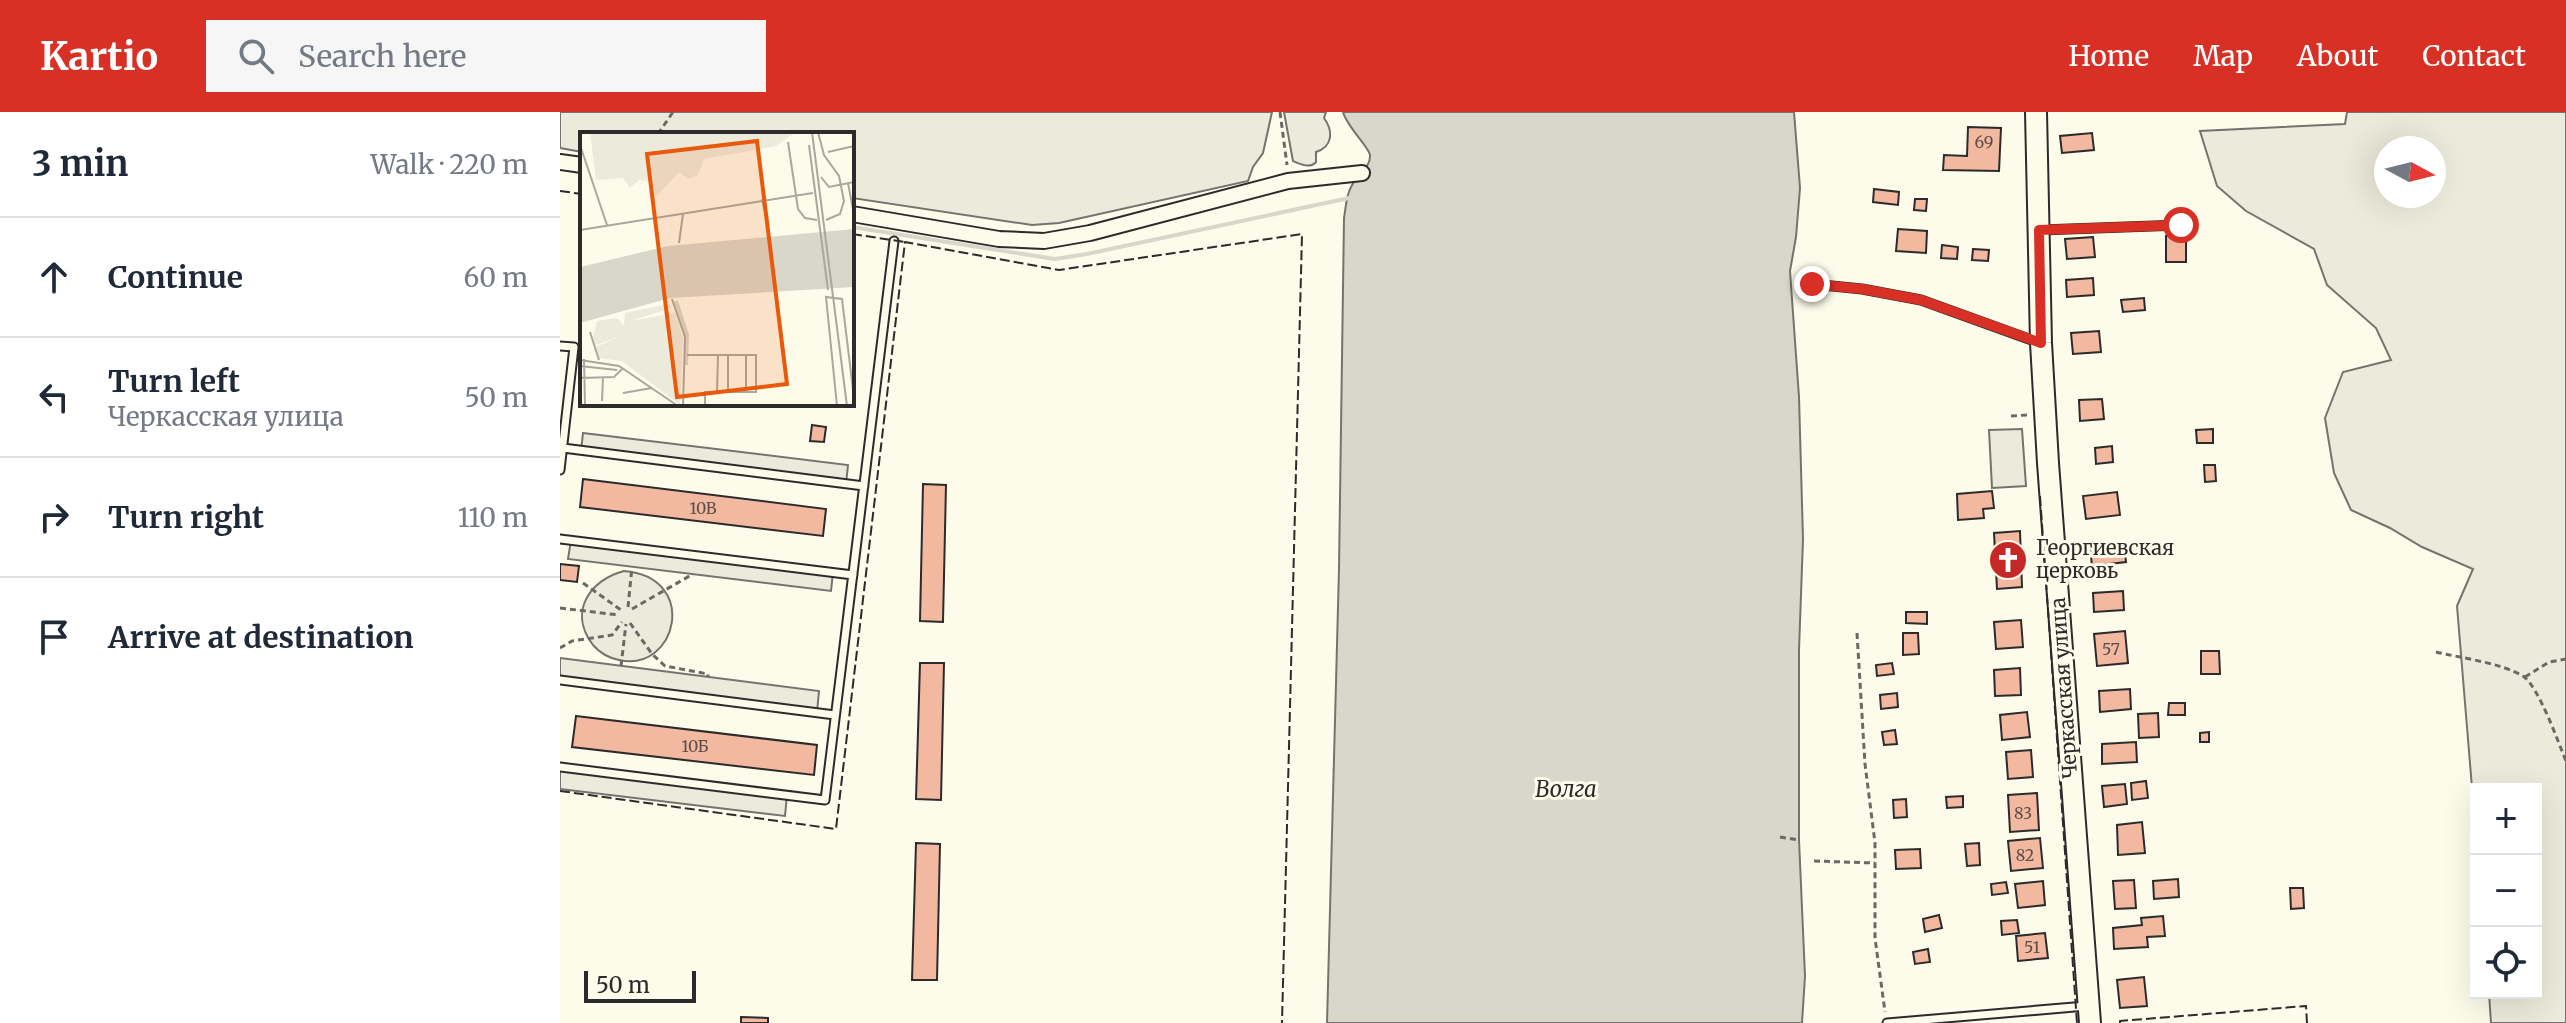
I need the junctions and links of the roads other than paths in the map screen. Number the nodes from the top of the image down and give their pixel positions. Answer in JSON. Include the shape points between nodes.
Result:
{"nodes":[{"id":1,"x":2036,"y":112,"type":"edge"},
{"id":2,"x":560,"y":162,"type":"edge"},
{"id":3,"x":580,"y":165,"type":"edge"},
{"id":4,"x":1362,"y":173,"type":"dead end"},
{"id":5,"x":854,"y":214,"type":"edge"},
{"id":6,"x":2181,"y":225,"type":"dead end"},
{"id":7,"x":2039,"y":230,"type":"junction"},
{"id":8,"x":894,"y":241,"type":"dead end"},
{"id":9,"x":1812,"y":284,"type":"dead end"},
{"id":10,"x":2041,"y":343,"type":"junction"},
{"id":11,"x":560,"y":346,"type":"edge"},
{"id":12,"x":562,"y":436,"type":"edge"},
{"id":13,"x":563,"y":448,"type":"junction"},
{"id":14,"x":560,"y":470,"type":"edge"},
{"id":15,"x":864,"y":486,"type":"junction"},
{"id":16,"x":560,"y":539,"type":"edge"},
{"id":17,"x":853,"y":575,"type":"junction"},
{"id":18,"x":560,"y":680,"type":"edge"},
{"id":19,"x":835,"y":715,"type":"junction"},
{"id":20,"x":560,"y":767,"type":"edge"},
{"id":21,"x":2089,"y":1015,"type":"edge"},
{"id":22,"x":1887,"y":1023,"type":"edge"}],
"edges":[{"from":1,"to":7,"type":"street","name":"Черкасская улица"},
{"from":2,"to":3,"type":"street"},
{"from":4,"to":5,"type":"street","via":[[1288,181],[1044,241],[999,239]]},
{"from":6,"to":7,"type":"lane"},
{"from":7,"to":10,"type":"street","name":"Черкасская улица"},
{"from":8,"to":15,"type":"lane"},
{"from":9,"to":10,"type":"lane","via":[[1921,300]]},
{"from":10,"to":21,"type":"street","name":"Черкасская улица"},
{"from":11,"to":12,"type":"lane","via":[[574,347]]},
{"from":12,"to":13,"type":"lane"},
{"from":13,"to":14,"type":"lane"},
{"from":13,"to":15,"type":"lane"},
{"from":15,"to":17,"type":"lane"},
{"from":16,"to":17,"type":"lane"},
{"from":17,"to":19,"type":"lane"},
{"from":18,"to":19,"type":"lane"},
{"from":19,"to":20,"type":"lane","via":[[825,800]]},
{"from":21,"to":22,"type":"lane"}]}
